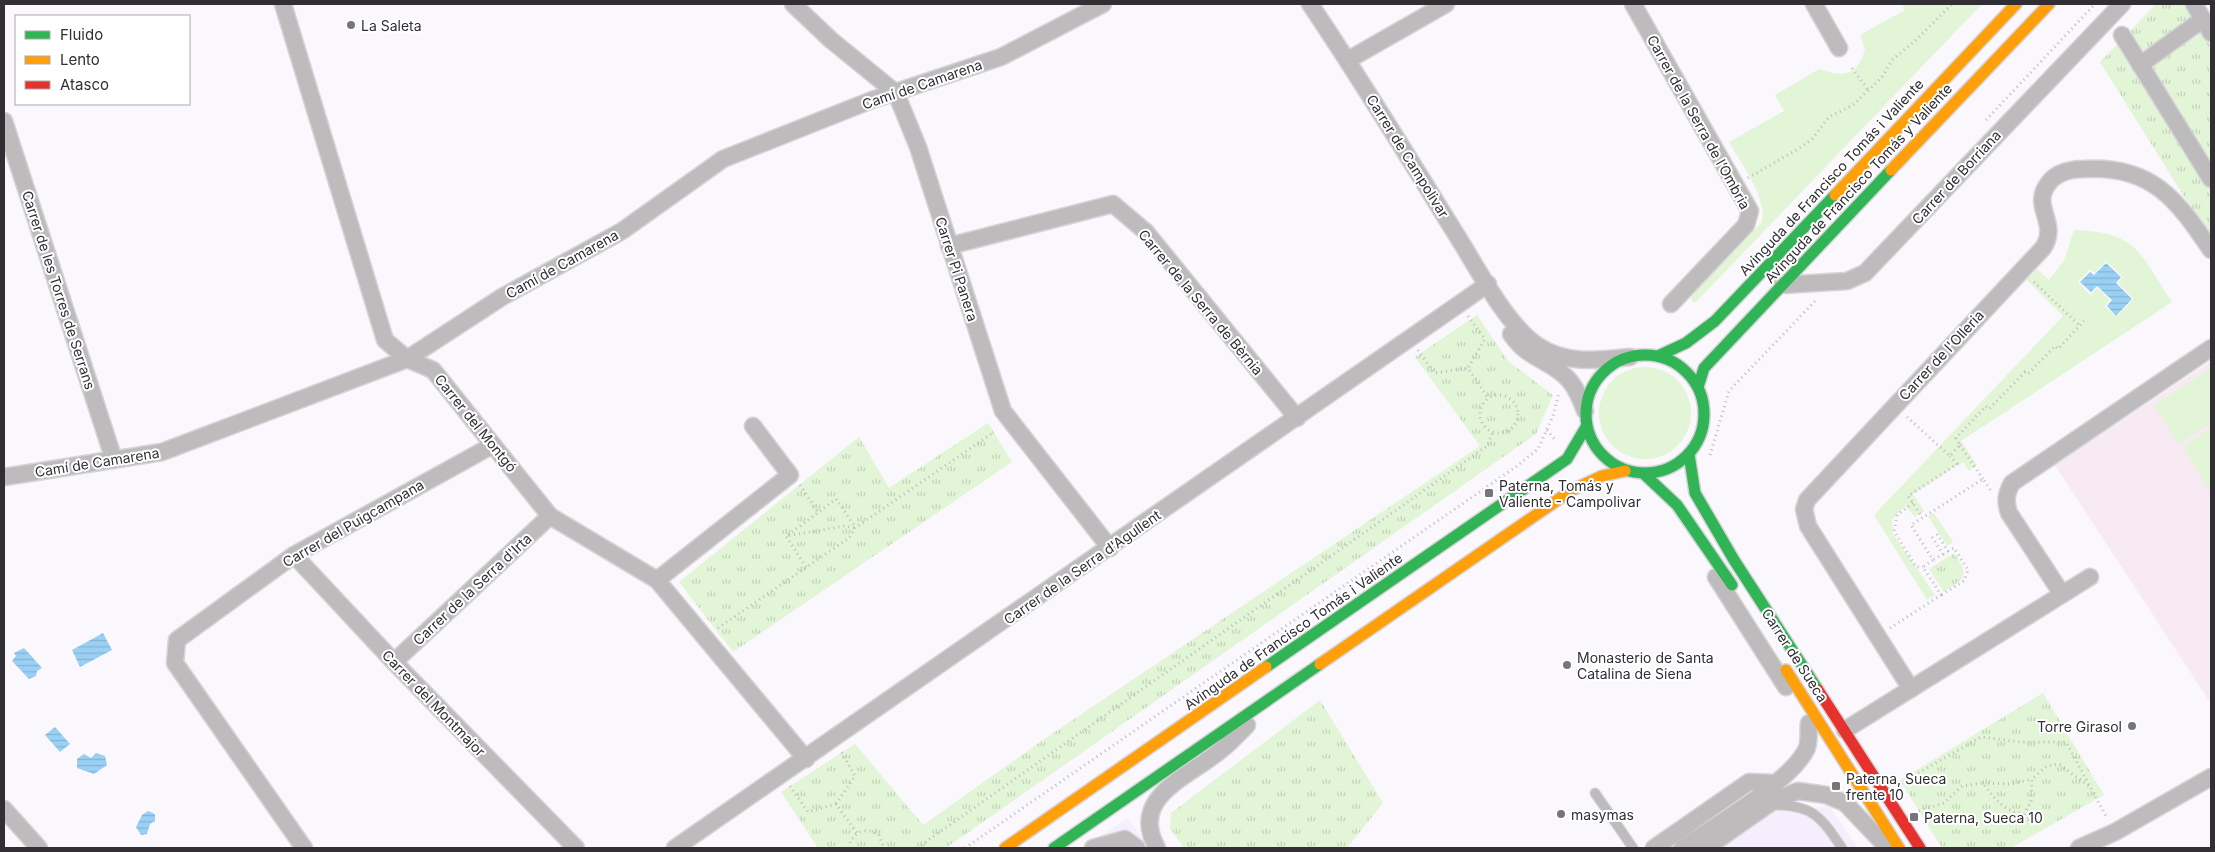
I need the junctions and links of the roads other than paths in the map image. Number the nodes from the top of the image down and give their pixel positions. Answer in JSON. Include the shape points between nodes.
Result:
{"nodes":[{"id":1,"x":283,"y":4,"type":"edge"},
{"id":2,"x":793,"y":4,"type":"edge"},
{"id":3,"x":1103,"y":4,"type":"edge"},
{"id":4,"x":1310,"y":4,"type":"edge"},
{"id":5,"x":1446,"y":4,"type":"edge"},
{"id":6,"x":1633,"y":4,"type":"edge"},
{"id":7,"x":1814,"y":4,"type":"edge"},
{"id":8,"x":2016,"y":4,"type":"edge"},
{"id":9,"x":2049,"y":4,"type":"edge"},
{"id":10,"x":2111,"y":4,"type":"edge"},
{"id":11,"x":2122,"y":4,"type":"edge"},
{"id":12,"x":2194,"y":4,"type":"edge"},
{"id":13,"x":2106,"y":20,"type":"junction"},
{"id":14,"x":2207,"y":26,"type":"edge"},
{"id":15,"x":2122,"y":35,"type":"dead end"},
{"id":16,"x":1839,"y":48,"type":"dead end"},
{"id":17,"x":1348,"y":60,"type":"junction"},
{"id":18,"x":2140,"y":64,"type":"junction"},
{"id":19,"x":896,"y":93,"type":"junction"},
{"id":20,"x":4,"y":121,"type":"edge"},
{"id":21,"x":2211,"y":180,"type":"edge"},
{"id":22,"x":949,"y":246,"type":"junction"},
{"id":23,"x":2211,"y":250,"type":"edge"},
{"id":24,"x":1488,"y":284,"type":"junction"},
{"id":25,"x":1782,"y":285,"type":"junction"},
{"id":26,"x":1671,"y":304,"type":"dead end"},
{"id":27,"x":1505,"y":310,"type":"junction"},
{"id":28,"x":2211,"y":348,"type":"edge"},
{"id":29,"x":1630,"y":356,"type":"junction"},
{"id":30,"x":1658,"y":356,"type":"junction"},
{"id":31,"x":407,"y":359,"type":"junction"},
{"id":32,"x":1698,"y":388,"type":"junction"},
{"id":33,"x":1297,"y":418,"type":"junction"},
{"id":34,"x":1586,"y":419,"type":"junction"},
{"id":35,"x":753,"y":426,"type":"dead end"},
{"id":36,"x":493,"y":445,"type":"junction"},
{"id":37,"x":1689,"y":454,"type":"junction"},
{"id":38,"x":114,"y":460,"type":"junction"},
{"id":39,"x":1625,"y":471,"type":"junction"},
{"id":40,"x":1644,"y":474,"type":"junction"},
{"id":41,"x":4,"y":477,"type":"edge"},
{"id":42,"x":550,"y":516,"type":"junction"},
{"id":43,"x":1687,"y":521,"type":"junction"},
{"id":44,"x":1110,"y":548,"type":"junction"},
{"id":45,"x":294,"y":555,"type":"junction"},
{"id":46,"x":2090,"y":577,"type":"dead end"},
{"id":47,"x":657,"y":580,"type":"junction"},
{"id":48,"x":2062,"y":594,"type":"junction"},
{"id":49,"x":394,"y":662,"type":"junction"},
{"id":50,"x":1282,"y":689,"type":"junction"},
{"id":51,"x":1911,"y":689,"type":"junction"},
{"id":52,"x":1809,"y":723,"type":"junction"},
{"id":53,"x":1844,"y":730,"type":"junction"},
{"id":54,"x":806,"y":759,"type":"junction"},
{"id":55,"x":2211,"y":776,"type":"edge"},
{"id":56,"x":1775,"y":784,"type":"junction"},
{"id":57,"x":1595,"y":792,"type":"dead end"},
{"id":58,"x":1769,"y":805,"type":"junction"},
{"id":59,"x":4,"y":809,"type":"edge"},
{"id":60,"x":2091,"y":844,"type":"edge"},
{"id":61,"x":1098,"y":847,"type":"edge"},
{"id":62,"x":1891,"y":847,"type":"edge"},
{"id":63,"x":39,"y":848,"type":"edge"},
{"id":64,"x":304,"y":848,"type":"edge"},
{"id":65,"x":576,"y":848,"type":"edge"},
{"id":66,"x":675,"y":848,"type":"edge"},
{"id":67,"x":1004,"y":848,"type":"edge"},
{"id":68,"x":1054,"y":848,"type":"edge"},
{"id":69,"x":1138,"y":848,"type":"edge"},
{"id":70,"x":1157,"y":848,"type":"edge"},
{"id":71,"x":1633,"y":848,"type":"edge"},
{"id":72,"x":1654,"y":848,"type":"edge"},
{"id":73,"x":1682,"y":848,"type":"edge"},
{"id":74,"x":1706,"y":848,"type":"edge"},
{"id":75,"x":1842,"y":848,"type":"edge"},
{"id":76,"x":1920,"y":848,"type":"edge"},
{"id":77,"x":2079,"y":848,"type":"edge"}],
"edges":[{"from":1,"to":31,"type":"street","name":"Carrer del Montgó","via":[[385,340]]},
{"from":2,"to":19,"type":"street","name":"Carrer Pi Panera"},
{"from":3,"to":19,"type":"street","name":"Camí de Camarena","via":[[1001,57]]},
{"from":4,"to":17,"type":"street","name":"Carrer de Campolivar"},
{"from":5,"to":17,"type":"street"},
{"from":6,"to":26,"type":"street","name":"Carrer de la Serra de l’Ombria","via":[[1750,211],[1746,225]]},
{"from":7,"to":16,"type":"street"},
{"from":8,"to":30,"type":"main road","name":"Avinguda de Francisco Tomás i Valiente","via":[[1715,321],[1686,344]]},
{"from":9,"to":25,"type":"main road","name":"Avinguda de Francisco Tomás y Valiente"},
{"from":10,"to":13,"type":"street","name":"Carrer de Borriana"},
{"from":11,"to":13,"type":"street","name":"Carrer de Borriana"},
{"from":12,"to":14,"type":"street"},
{"from":13,"to":25,"type":"street","name":"Carrer de Borriana","via":[[1865,273],[1856,279]]},
{"from":14,"to":18,"type":"street"},
{"from":15,"to":18,"type":"street"},
{"from":17,"to":24,"type":"street","name":"Carrer de Campolivar"},
{"from":18,"to":21,"type":"street"},
{"from":19,"to":22,"type":"street","name":"Carrer Pi Panera","via":[[918,147]]},
{"from":19,"to":31,"type":"street","name":"Camí de Camarena","via":[[723,159],[622,231],[502,297]]},
{"from":20,"to":38,"type":"street","name":"Carrer de les Torres de Serrans"},
{"from":22,"to":33,"type":"street","name":"Carrer de la Serra de Bèrnia","via":[[1113,204],[1146,232]]},
{"from":22,"to":44,"type":"street","name":"Carrer Pi Panera","via":[[1003,412]]},
{"from":23,"to":51,"type":"street","name":"Carrer de l'Olleria","via":[[2174,199],[2145,180],[2129,173],[2090,168],[2053,177],[2042,194],[2050,230],[2043,248],[1807,500],[1804,509],[1808,526]]},
{"from":24,"to":27,"type":"street","name":"Carrer de Campolivar"},
{"from":24,"to":33,"type":"street","name":"Carrer de la Serra d'Agullent"},
{"from":25,"to":32,"type":"main road","name":"Avinguda de Francisco Tomás y Valiente","via":[[1704,368]]},
{"from":27,"to":29,"type":"street","name":"Carrer de Campolivar","via":[[1526,337],[1560,357],[1596,360]]},
{"from":27,"to":34,"type":"street","name":"Carrer de Campolivar","via":[[1511,334],[1519,346],[1568,378],[1578,393]]},
{"from":28,"to":48,"type":"street","via":[[2012,483],[2007,492],[2009,513]]},
{"from":29,"to":30,"type":"main road"},
{"from":29,"to":34,"type":"main road","via":[[1598,376],[1589,393]]},
{"from":30,"to":32,"type":"main road","via":[[1686,372]]},
{"from":31,"to":36,"type":"street","name":"Carrer del Montgó","via":[[433,370]]},
{"from":31,"to":38,"type":"street","name":"Camí de Camarena","via":[[162,452]]},
{"from":32,"to":37,"type":"main road","via":[[1704,420],[1699,438]]},
{"from":33,"to":44,"type":"street","name":"Carrer de la Serra d'Agullent"},
{"from":34,"to":39,"type":"main road","via":[[1594,446],[1607,461]]},
{"from":34,"to":67,"type":"main road","name":"Avinguda de Francisco Tomás i Valiente","via":[[1567,459]]},
{"from":35,"to":47,"type":"street","via":[[790,474]]},
{"from":36,"to":42,"type":"street","name":"Carrer del Montgó"},
{"from":36,"to":45,"type":"street","name":"Carrer del Puigcampana"},
{"from":37,"to":40,"type":"main road","via":[[1677,465],[1661,472]]},
{"from":37,"to":53,"type":"main road","name":"Carrer de Sueca","via":[[1695,493],[1734,560]]},
{"from":38,"to":41,"type":"street","name":"Camí de Camarena"},
{"from":39,"to":40,"type":"main road"},
{"from":39,"to":50,"type":"main road","via":[[1602,476],[1572,490]]},
{"from":40,"to":43,"type":"main road","name":"Carrer de Sueca","via":[[1677,505]]},
{"from":42,"to":47,"type":"street","name":"Carrer del Montgó"},
{"from":42,"to":49,"type":"street","name":"Carrer de la Serra d'Irta"},
{"from":43,"to":52,"type":"street","name":"Carrer de Sueca","via":[[1686,530]]},
{"from":43,"to":62,"type":"main road","name":"Carrer de Sueca","via":[[1724,572]]},
{"from":44,"to":54,"type":"street","name":"Carrer de la Serra d'Agullent"},
{"from":45,"to":49,"type":"street","name":"Carrer del Montmajor"},
{"from":45,"to":64,"type":"street","name":"Carrer del Puigcampana","via":[[177,640],[175,663]]},
{"from":46,"to":48,"type":"street"},
{"from":47,"to":54,"type":"street","name":"Carrer del Montgó"},
{"from":48,"to":51,"type":"street"},
{"from":49,"to":65,"type":"street","name":"Carrer del Montmajor"},
{"from":50,"to":68,"type":"main road"},
{"from":50,"to":70,"type":"street","via":[[1222,749],[1162,793],[1151,809],[1148,828]]},
{"from":51,"to":53,"type":"street"},
{"from":52,"to":56,"type":"street","via":[[1807,748],[1796,766]]},
{"from":52,"to":62,"type":"street","name":"Carrer de Sueca"},
{"from":53,"to":76,"type":"main road","name":"Carrer de Sueca"},
{"from":54,"to":66,"type":"street","name":"Carrer de la Serra d'Agullent"},
{"from":55,"to":60,"type":"street"},
{"from":56,"to":72,"type":"street","via":[[1749,782]]},
{"from":56,"to":73,"type":"street"},
{"from":57,"to":71,"type":"lane"},
{"from":58,"to":62,"type":"street","via":[[1798,791],[1826,795],[1845,803]]},
{"from":58,"to":74,"type":"street"},
{"from":58,"to":75,"type":"lane","via":[[1793,805],[1813,812]]},
{"from":59,"to":63,"type":"street"},
{"from":60,"to":77,"type":"street"},
{"from":61,"to":69,"type":"street","via":[[1125,839]]}]}
